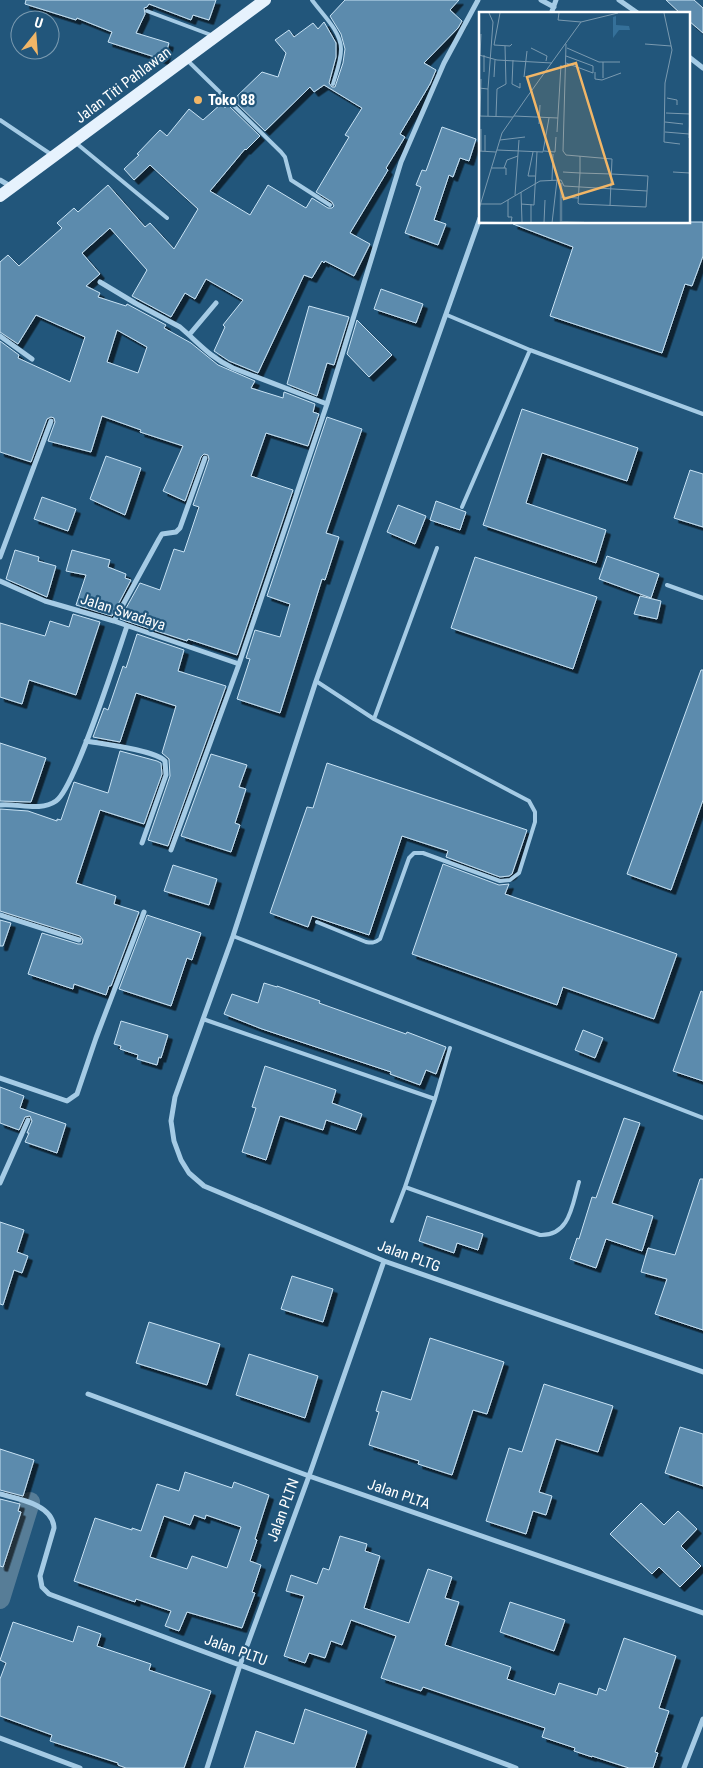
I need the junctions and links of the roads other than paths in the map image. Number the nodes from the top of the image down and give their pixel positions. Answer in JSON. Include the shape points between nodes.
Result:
{"nodes":[{"id":1,"x":265,"y":0,"type":"edge"},
{"id":2,"x":312,"y":0,"type":"edge"},
{"id":3,"x":478,"y":0,"type":"edge"},
{"id":4,"x":541,"y":0,"type":"edge"},
{"id":5,"x":556,"y":0,"type":"edge"},
{"id":6,"x":619,"y":0,"type":"edge"},
{"id":7,"x":554,"y":7,"type":"junction"},
{"id":8,"x":147,"y":11,"type":"dead end"},
{"id":9,"x":552,"y":12,"type":"edge"},
{"id":10,"x":636,"y":12,"type":"edge"},
{"id":11,"x":215,"y":37,"type":"junction"},
{"id":12,"x":690,"y":58,"type":"edge"},
{"id":13,"x":186,"y":59,"type":"junction"},
{"id":14,"x":703,"y":68,"type":"edge"},
{"id":15,"x":333,"y":84,"type":"dead end"},
{"id":16,"x":0,"y":120,"type":"edge"},
{"id":17,"x":74,"y":142,"type":"junction"},
{"id":18,"x":54,"y":156,"type":"junction"},
{"id":19,"x":0,"y":180,"type":"edge"},
{"id":20,"x":13,"y":187,"type":"junction"},
{"id":21,"x":0,"y":196,"type":"edge"},
{"id":22,"x":330,"y":205,"type":"dead end"},
{"id":23,"x":167,"y":218,"type":"dead end"},
{"id":24,"x":479,"y":221,"type":"edge"},
{"id":25,"x":100,"y":282,"type":"dead end"},
{"id":26,"x":216,"y":303,"type":"dead end"},
{"id":27,"x":447,"y":315,"type":"junction"},
{"id":28,"x":189,"y":335,"type":"junction"},
{"id":29,"x":0,"y":336,"type":"edge"},
{"id":30,"x":530,"y":350,"type":"junction"},
{"id":31,"x":32,"y":359,"type":"dead end"},
{"id":32,"x":328,"y":404,"type":"junction"},
{"id":33,"x":703,"y":414,"type":"edge"},
{"id":34,"x":51,"y":421,"type":"dead end"},
{"id":35,"x":205,"y":458,"type":"dead end"},
{"id":36,"x":462,"y":507,"type":"dead end"},
{"id":37,"x":437,"y":548,"type":"dead end"},
{"id":38,"x":0,"y":557,"type":"edge"},
{"id":39,"x":0,"y":581,"type":"edge"},
{"id":40,"x":667,"y":585,"type":"dead end"},
{"id":41,"x":703,"y":598,"type":"edge"},
{"id":42,"x":114,"y":621,"type":"junction"},
{"id":43,"x":127,"y":626,"type":"junction"},
{"id":44,"x":239,"y":664,"type":"junction"},
{"id":45,"x":316,"y":681,"type":"junction"},
{"id":46,"x":374,"y":719,"type":"junction"},
{"id":47,"x":86,"y":741,"type":"junction"},
{"id":48,"x":0,"y":805,"type":"edge"},
{"id":49,"x":142,"y":843,"type":"dead end"},
{"id":50,"x":171,"y":850,"type":"dead end"},
{"id":51,"x":144,"y":912,"type":"dead end"},
{"id":52,"x":0,"y":915,"type":"edge"},
{"id":53,"x":317,"y":922,"type":"dead end"},
{"id":54,"x":233,"y":936,"type":"junction"},
{"id":55,"x":79,"y":940,"type":"dead end"},
{"id":56,"x":203,"y":1019,"type":"junction"},
{"id":57,"x":450,"y":1048,"type":"dead end"},
{"id":58,"x":0,"y":1078,"type":"edge"},
{"id":59,"x":435,"y":1099,"type":"junction"},
{"id":60,"x":703,"y":1118,"type":"edge"},
{"id":61,"x":28,"y":1120,"type":"dead end"},
{"id":62,"x":579,"y":1182,"type":"dead end"},
{"id":63,"x":0,"y":1183,"type":"edge"},
{"id":64,"x":405,"y":1187,"type":"junction"},
{"id":65,"x":392,"y":1221,"type":"dead end"},
{"id":66,"x":384,"y":1262,"type":"junction"},
{"id":67,"x":703,"y":1372,"type":"edge"},
{"id":68,"x":88,"y":1394,"type":"dead end"},
{"id":69,"x":309,"y":1476,"type":"junction"},
{"id":70,"x":0,"y":1494,"type":"edge"},
{"id":71,"x":703,"y":1613,"type":"edge"},
{"id":72,"x":240,"y":1664,"type":"junction"},
{"id":73,"x":703,"y":1719,"type":"edge"},
{"id":74,"x":0,"y":1738,"type":"edge"},
{"id":75,"x":80,"y":1768,"type":"edge"},
{"id":76,"x":206,"y":1768,"type":"edge"},
{"id":77,"x":516,"y":1768,"type":"edge"},
{"id":78,"x":684,"y":1768,"type":"edge"}],
"edges":[{"from":1,"to":11,"type":"main road","name":"Jalan Titi Pahlawan"},
{"from":2,"to":15,"type":"lane","via":[[340,42],[341,54]]},
{"from":3,"to":32,"type":"street","via":[[444,63],[401,162]]},
{"from":4,"to":7,"type":"street"},
{"from":5,"to":7,"type":"street"},
{"from":6,"to":10,"type":"street"},
{"from":7,"to":9,"type":"street"},
{"from":8,"to":11,"type":"lane"},
{"from":11,"to":13,"type":"main road","name":"Jalan Titi Pahlawan"},
{"from":12,"to":14,"type":"street"},
{"from":13,"to":17,"type":"main road","name":"Jalan Titi Pahlawan"},
{"from":13,"to":22,"type":"lane","via":[[281,152],[291,180]]},
{"from":16,"to":18,"type":"lane"},
{"from":17,"to":18,"type":"main road","name":"Jalan Titi Pahlawan"},
{"from":17,"to":23,"type":"lane"},
{"from":18,"to":20,"type":"main road","name":"Jalan Titi Pahlawan"},
{"from":19,"to":20,"type":"street"},
{"from":20,"to":21,"type":"main road","name":"Jalan Titi Pahlawan"},
{"from":24,"to":27,"type":"street","name":"Jalan PLTG"},
{"from":25,"to":28,"type":"street"},
{"from":26,"to":28,"type":"street"},
{"from":27,"to":30,"type":"lane"},
{"from":27,"to":45,"type":"street","name":"Jalan PLTG"},
{"from":28,"to":32,"type":"street","via":[[219,362]]},
{"from":29,"to":31,"type":"street"},
{"from":30,"to":33,"type":"lane"},
{"from":30,"to":36,"type":"lane"},
{"from":32,"to":44,"type":"street"},
{"from":34,"to":38,"type":"street"},
{"from":35,"to":42,"type":"street","via":[[180,528],[158,538]]},
{"from":37,"to":46,"type":"lane"},
{"from":39,"to":42,"type":"street","name":"Jalan Swadaya","via":[[45,601]]},
{"from":40,"to":41,"type":"lane"},
{"from":42,"to":43,"type":"street","name":"Jalan Swadaya"},
{"from":43,"to":44,"type":"street","name":"Jalan Swadaya"},
{"from":43,"to":47,"type":"street"},
{"from":44,"to":50,"type":"street"},
{"from":45,"to":46,"type":"lane"},
{"from":45,"to":54,"type":"street","name":"Jalan PLTG"},
{"from":46,"to":53,"type":"lane","via":[[529,801],[535,812],[534,822],[519,873],[506,882],[414,853],[409,858],[380,939],[373,944]]},
{"from":47,"to":48,"type":"street","via":[[65,791],[56,802],[41,806]]},
{"from":47,"to":49,"type":"street","via":[[143,752],[165,761],[166,775]]},
{"from":51,"to":58,"type":"street","via":[[77,1094],[67,1101]]},
{"from":52,"to":55,"type":"street"},
{"from":54,"to":56,"type":"street","name":"Jalan PLTG"},
{"from":54,"to":60,"type":"lane"},
{"from":56,"to":59,"type":"lane"},
{"from":56,"to":66,"type":"street","name":"Jalan PLTG","via":[[171,1121],[174,1141],[189,1173],[204,1186]]},
{"from":57,"to":59,"type":"lane"},
{"from":59,"to":64,"type":"lane"},
{"from":61,"to":63,"type":"street"},
{"from":62,"to":64,"type":"lane","via":[[568,1218],[561,1229],[550,1236]]},
{"from":64,"to":65,"type":"lane"},
{"from":66,"to":67,"type":"street","name":"Jalan PLTG"},
{"from":66,"to":69,"type":"street","name":"Jalan PLTN"},
{"from":68,"to":69,"type":"street","name":"Jalan PLTA"},
{"from":69,"to":71,"type":"street","name":"Jalan PLTA"},
{"from":69,"to":72,"type":"street","name":"Jalan PLTN"},
{"from":70,"to":72,"type":"street","name":"Jalan PLTU","via":[[30,1502],[47,1513],[54,1523],[40,1576],[42,1587],[48,1594]]},
{"from":72,"to":76,"type":"street","name":"Jalan PLTN"},
{"from":72,"to":77,"type":"street","name":"Jalan PLTU"},
{"from":73,"to":78,"type":"street"},
{"from":74,"to":75,"type":"street"}]}
